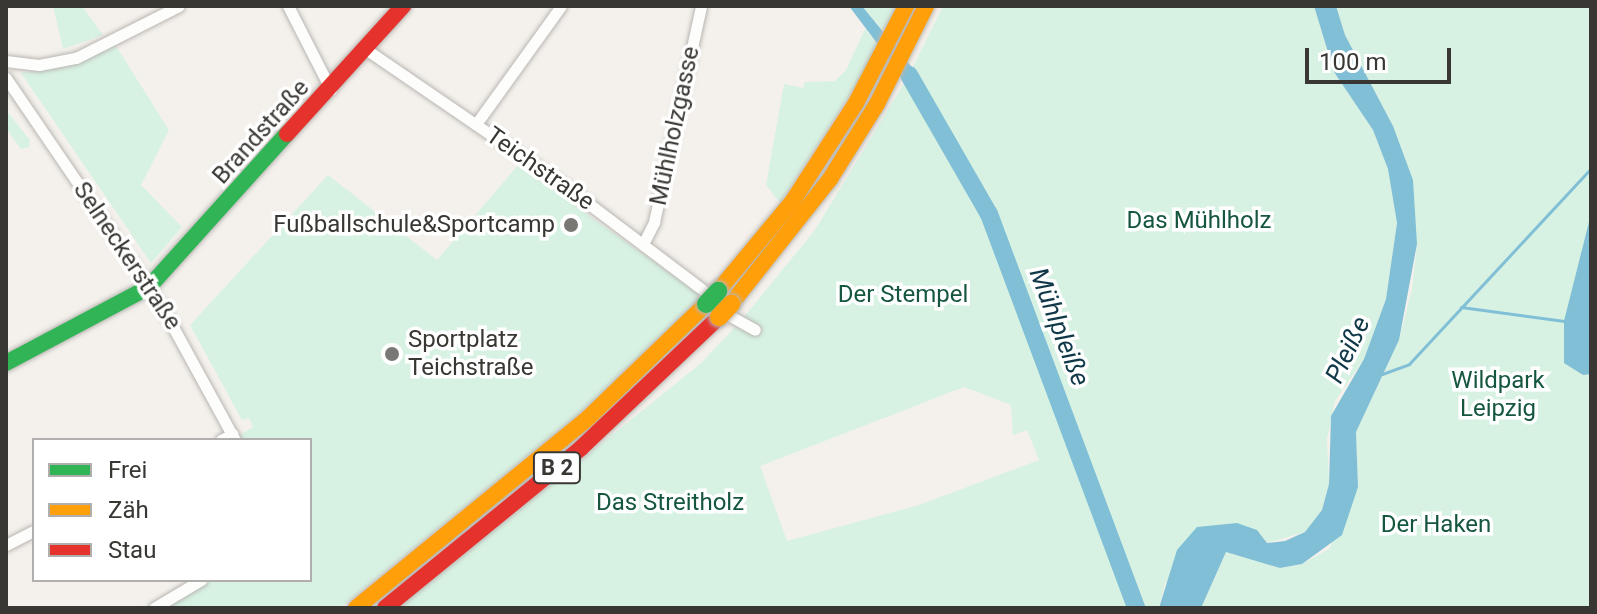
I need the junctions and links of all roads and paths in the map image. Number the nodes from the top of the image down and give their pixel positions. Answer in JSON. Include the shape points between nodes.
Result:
{"nodes":[{"id":1,"x":179,"y":6,"type":"edge"},
{"id":2,"x":288,"y":6,"type":"edge"},
{"id":3,"x":561,"y":6,"type":"edge"},
{"id":4,"x":701,"y":6,"type":"edge"},
{"id":5,"x":906,"y":6,"type":"edge"},
{"id":6,"x":926,"y":6,"type":"edge"},
{"id":7,"x":401,"y":7,"type":"edge"},
{"id":8,"x":367,"y":50,"type":"junction"},
{"id":9,"x":6,"y":61,"type":"edge"},
{"id":10,"x":6,"y":78,"type":"edge"},
{"id":11,"x":332,"y":90,"type":"junction"},
{"id":12,"x":476,"y":124,"type":"junction"},
{"id":13,"x":643,"y":244,"type":"junction"},
{"id":14,"x":149,"y":287,"type":"junction"},
{"id":15,"x":719,"y":305,"type":"junction"},
{"id":16,"x":755,"y":330,"type":"dead end"},
{"id":17,"x":6,"y":363,"type":"edge"},
{"id":18,"x":230,"y":438,"type":"edge"},
{"id":19,"x":32,"y":532,"type":"edge"},
{"id":20,"x":6,"y":545,"type":"edge"},
{"id":21,"x":198,"y":582,"type":"edge"},
{"id":22,"x":154,"y":608,"type":"edge"},
{"id":23,"x":356,"y":608,"type":"edge"},
{"id":24,"x":385,"y":608,"type":"edge"}],
"edges":[{"from":1,"to":9,"type":"street","via":[[76,58],[39,65]]},
{"from":2,"to":11,"type":"street"},
{"from":3,"to":12,"type":"street"},
{"from":4,"to":13,"type":"street","name":"Mühlholzgasse","via":[[654,222]]},
{"from":5,"to":15,"type":"main road","number":"B 2","via":[[880,59],[792,202]]},
{"from":6,"to":15,"type":"main road","number":"B 2","via":[[892,76],[830,179]]},
{"from":7,"to":8,"type":"main road","name":"Brandstraße"},
{"from":8,"to":11,"type":"main road","name":"Brandstraße"},
{"from":8,"to":12,"type":"street","name":"Teichstraße"},
{"from":10,"to":14,"type":"street","name":"Selneckerstraße"},
{"from":11,"to":14,"type":"main road","name":"Brandstraße"},
{"from":12,"to":13,"type":"street","name":"Teichstraße"},
{"from":13,"to":15,"type":"street","name":"Teichstraße"},
{"from":14,"to":17,"type":"main road","name":"Brandstraße"},
{"from":14,"to":18,"type":"street","name":"Selneckerstraße","via":[[196,361]]},
{"from":15,"to":16,"type":"street","name":"Teichstraße"},
{"from":15,"to":23,"type":"main road","number":"B 2"},
{"from":15,"to":24,"type":"main road","number":"B 2","via":[[581,448]]},
{"from":19,"to":20,"type":"street"},
{"from":21,"to":22,"type":"street"}]}
